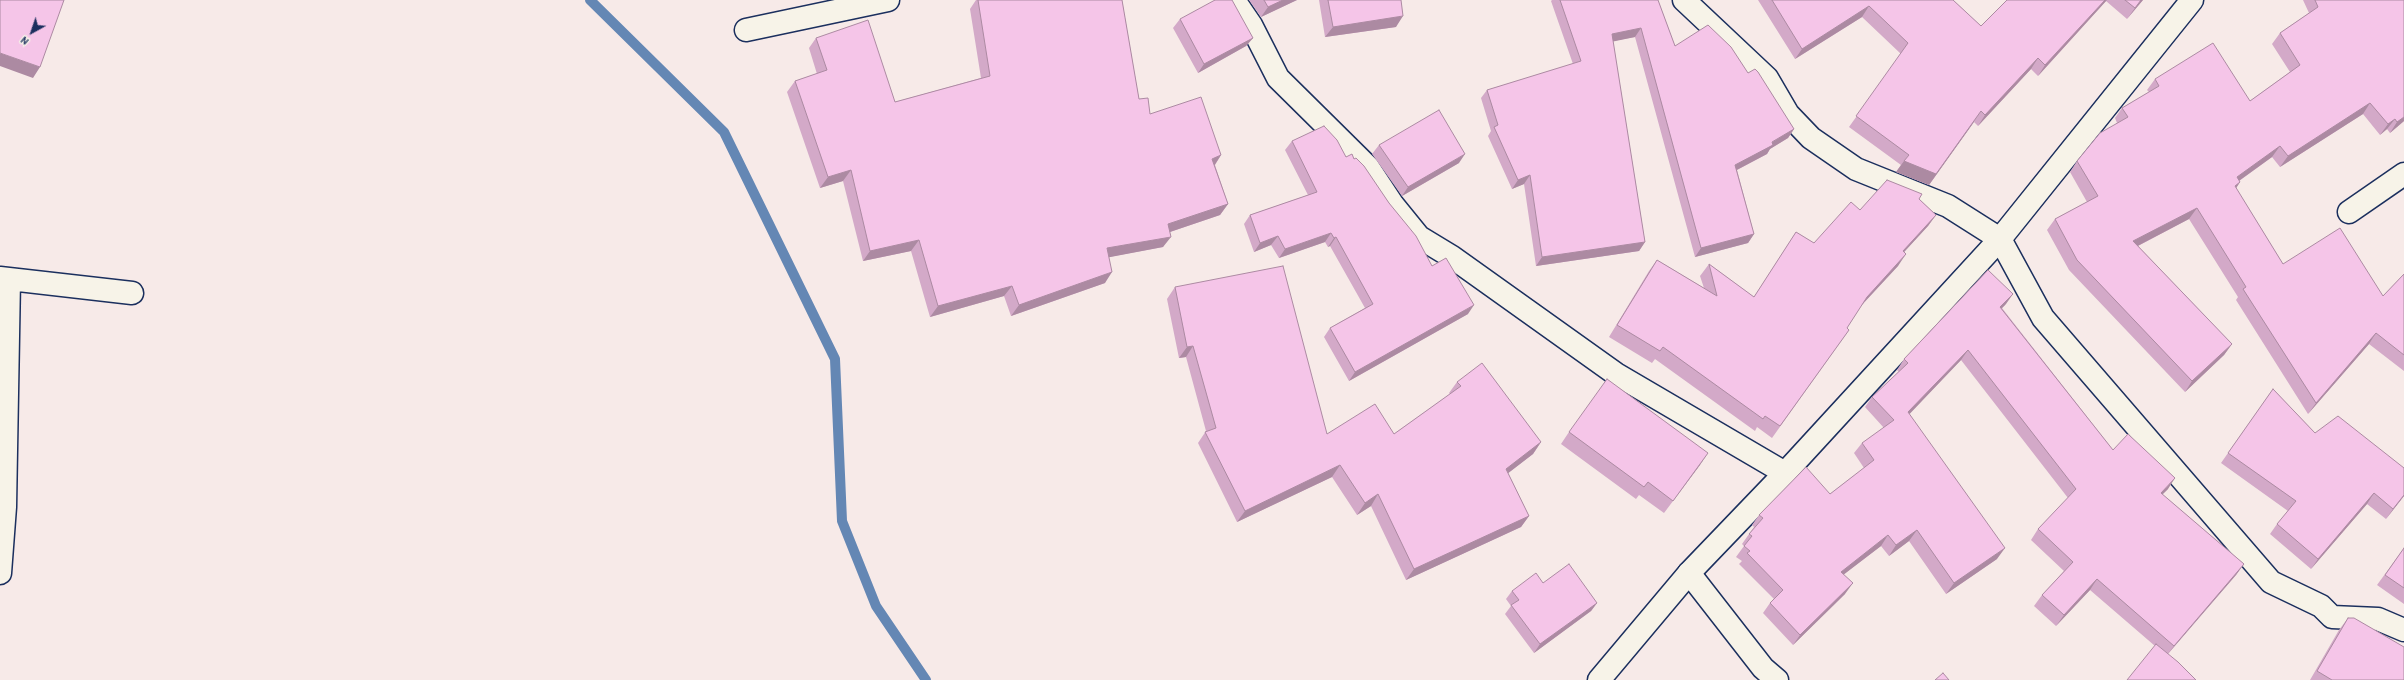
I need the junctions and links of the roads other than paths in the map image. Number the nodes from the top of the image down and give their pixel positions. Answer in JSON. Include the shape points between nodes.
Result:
{"nodes":[{"id":1,"x":888,"y":0,"type":"edge"},
{"id":2,"x":1234,"y":0,"type":"edge"},
{"id":3,"x":1684,"y":0,"type":"edge"},
{"id":4,"x":2192,"y":0,"type":"edge"},
{"id":5,"x":746,"y":30,"type":"dead end"},
{"id":6,"x":2404,"y":174,"type":"edge"},
{"id":7,"x":2349,"y":212,"type":"dead end"},
{"id":8,"x":2000,"y":239,"type":"junction"},
{"id":9,"x":4,"y":278,"type":"edge"},
{"id":10,"x":132,"y":293,"type":"dead end"},
{"id":11,"x":1785,"y":473,"type":"junction"},
{"id":12,"x":1689,"y":572,"type":"junction"},
{"id":13,"x":0,"y":573,"type":"edge"},
{"id":14,"x":2404,"y":630,"type":"edge"},
{"id":15,"x":1599,"y":680,"type":"edge"},
{"id":16,"x":1777,"y":680,"type":"edge"}],
"edges":[{"from":1,"to":5,"type":"street"},
{"from":2,"to":11,"type":"street","via":[[1251,25],[1278,78],[1368,167],[1393,205],[1419,237],[1452,257],[1616,374]]},
{"from":3,"to":8,"type":"street","via":[[1767,78],[1788,114],[1811,138],[1856,169],[1948,206]]},
{"from":4,"to":8,"type":"street"},
{"from":6,"to":7,"type":"street"},
{"from":8,"to":11,"type":"street"},
{"from":8,"to":14,"type":"street","via":[[2043,318],[2271,582],[2321,606],[2332,617],[2378,619]]},
{"from":9,"to":10,"type":"street"},
{"from":9,"to":13,"type":"street","via":[[6,507]]},
{"from":11,"to":12,"type":"street"},
{"from":12,"to":15,"type":"street"},
{"from":12,"to":16,"type":"street","via":[[1763,668]]}]}
